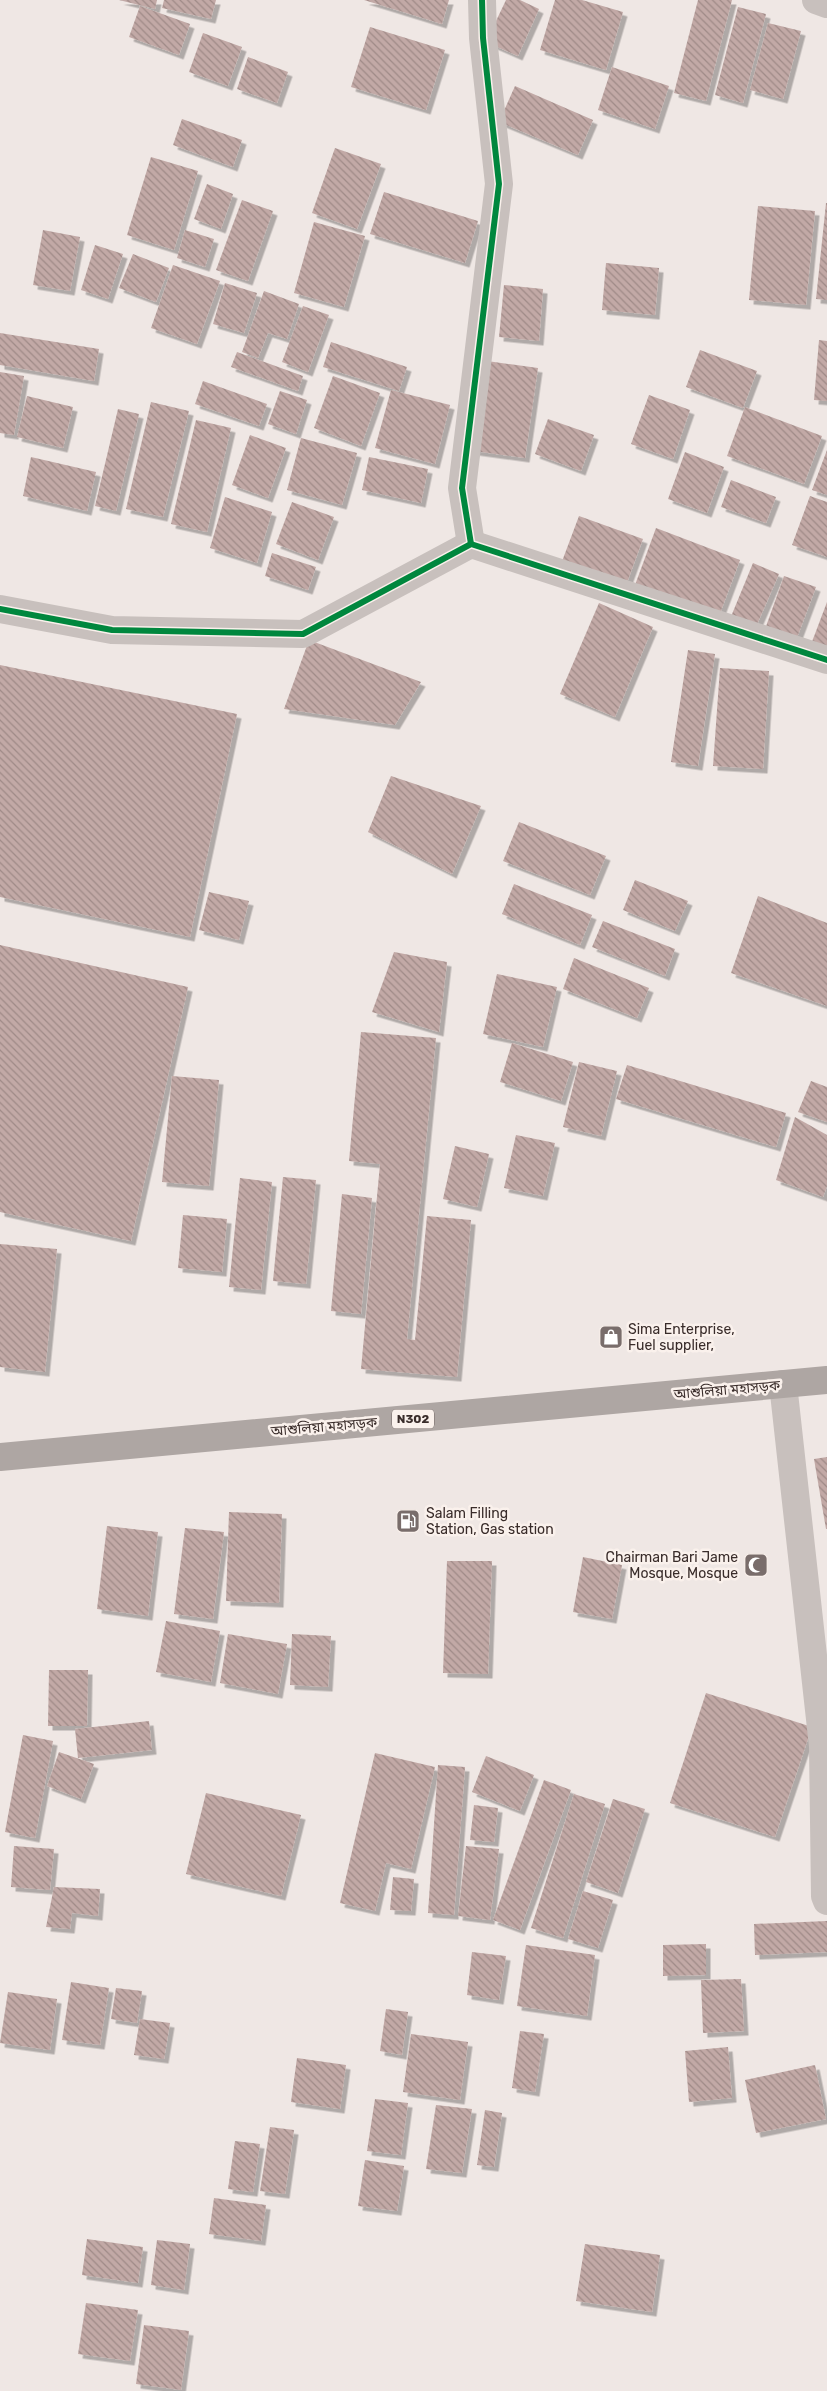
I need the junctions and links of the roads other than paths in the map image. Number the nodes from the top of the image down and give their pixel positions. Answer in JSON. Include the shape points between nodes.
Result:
{"nodes":[{"id":1,"x":482,"y":0,"type":"edge"},
{"id":2,"x":816,"y":0,"type":"edge"},
{"id":3,"x":827,"y":4,"type":"edge"},
{"id":4,"x":471,"y":544,"type":"junction"},
{"id":5,"x":0,"y":609,"type":"edge"},
{"id":6,"x":827,"y":660,"type":"edge"},
{"id":7,"x":827,"y":1380,"type":"edge"},
{"id":8,"x":783,"y":1384,"type":"junction"},
{"id":9,"x":0,"y":1457,"type":"edge"},
{"id":10,"x":827,"y":1901,"type":"edge"}],
"edges":[{"from":1,"to":4,"type":"street","via":[[483,38],[499,184],[462,488]]},
{"from":2,"to":3,"type":"street"},
{"from":4,"to":5,"type":"street","via":[[303,634],[112,630]]},
{"from":4,"to":6,"type":"street"},
{"from":7,"to":8,"type":"highway","name":"আশুলিয়া মহাসড়ক","number":"N302"},
{"from":8,"to":9,"type":"highway","name":"আশুলিয়া মহাসড়ক","number":"N302"},
{"from":8,"to":10,"type":"street","via":[[822,1746]]}]}
